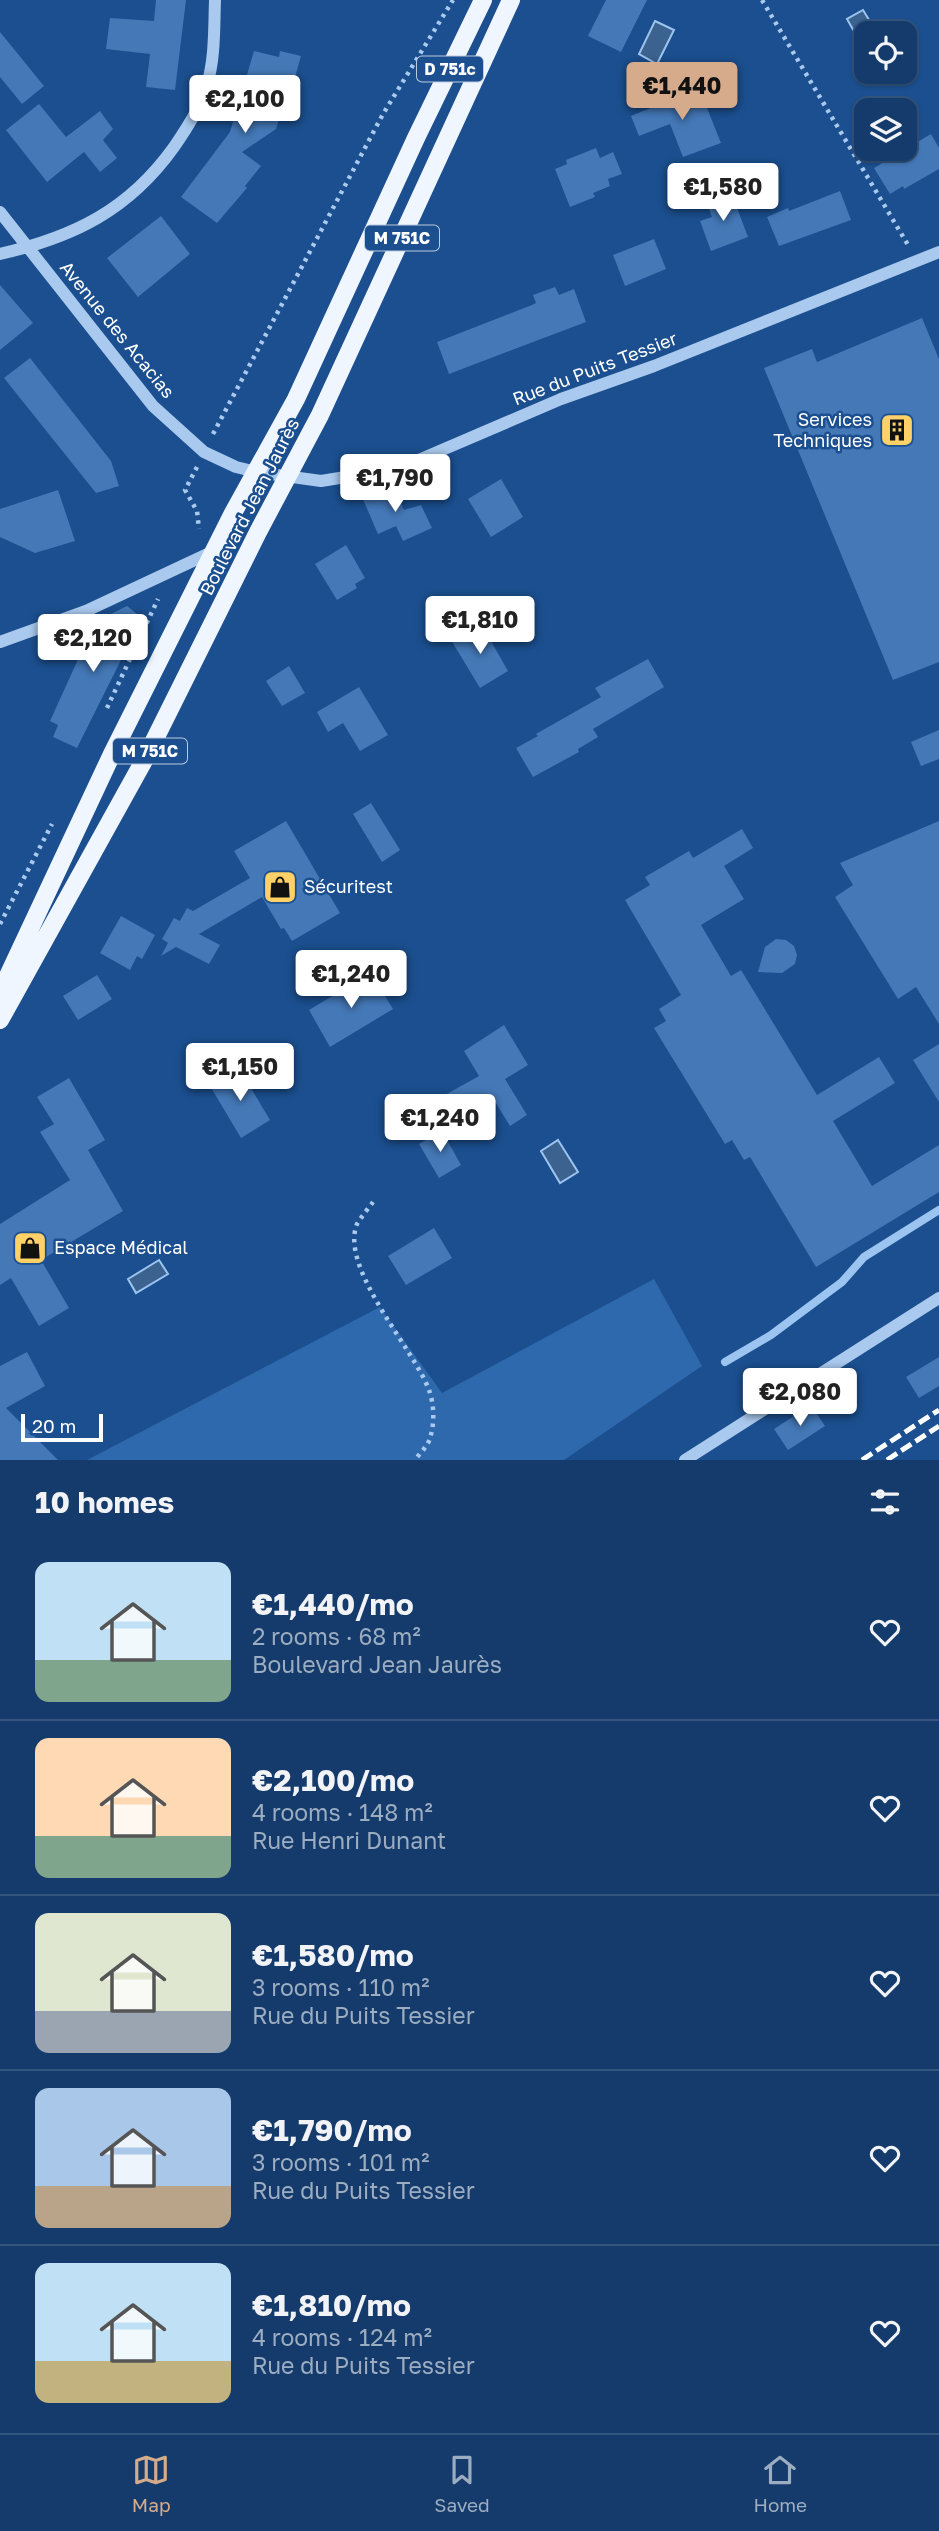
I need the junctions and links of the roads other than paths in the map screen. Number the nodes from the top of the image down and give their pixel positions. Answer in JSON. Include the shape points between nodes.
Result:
{"nodes":[{"id":1,"x":215,"y":0,"type":"edge"},
{"id":2,"x":483,"y":0,"type":"edge"},
{"id":3,"x":511,"y":0,"type":"edge"},
{"id":4,"x":416,"y":138,"type":"joint"},
{"id":5,"x":0,"y":212,"type":"edge"},
{"id":6,"x":29,"y":247,"type":"junction"},
{"id":7,"x":939,"y":252,"type":"edge"},
{"id":8,"x":0,"y":254,"type":"edge"},
{"id":9,"x":256,"y":472,"type":"junction"},
{"id":10,"x":289,"y":475,"type":"junction"},
{"id":11,"x":214,"y":551,"type":"junction"},
{"id":12,"x":0,"y":642,"type":"edge"},
{"id":13,"x":0,"y":993,"type":"edge"},
{"id":14,"x":0,"y":1020,"type":"edge"},
{"id":15,"x":939,"y":1298,"type":"edge"},
{"id":16,"x":685,"y":1460,"type":"edge"}],
"edges":[{"from":1,"to":6,"type":"street","via":[[214,48],[207,85],[187,128],[163,161],[109,212]]},
{"from":2,"to":4,"type":"main road","name":"Boulevard Jean Jaurès","number":"D 751c"},
{"from":3,"to":10,"type":"main road","name":"Boulevard Jean Jaurès","number":"M 751C"},
{"from":4,"to":9,"type":"main road","name":"Boulevard Jean Jaurès","number":"M 751C","via":[[296,399]]},
{"from":5,"to":6,"type":"street","name":"Avenue des Acacias"},
{"from":6,"to":8,"type":"street"},
{"from":6,"to":9,"type":"street","name":"Avenue des Acacias","via":[[153,406],[204,452]]},
{"from":7,"to":10,"type":"street","name":"Rue du Puits Tessier","via":[[421,459],[321,481]]},
{"from":9,"to":10,"type":"street","name":"Rue du Puits Tessier"},
{"from":9,"to":11,"type":"main road","name":"Boulevard Jean Jaurès","number":"M 751C"},
{"from":10,"to":14,"type":"main road","name":"Boulevard Jean Jaurès","number":"M 751C","via":[[147,755]]},
{"from":11,"to":12,"type":"street","via":[[86,611]]},
{"from":11,"to":13,"type":"main road","name":"Boulevard Jean Jaurès","number":"M 751C"},
{"from":15,"to":16,"type":"street"}]}
